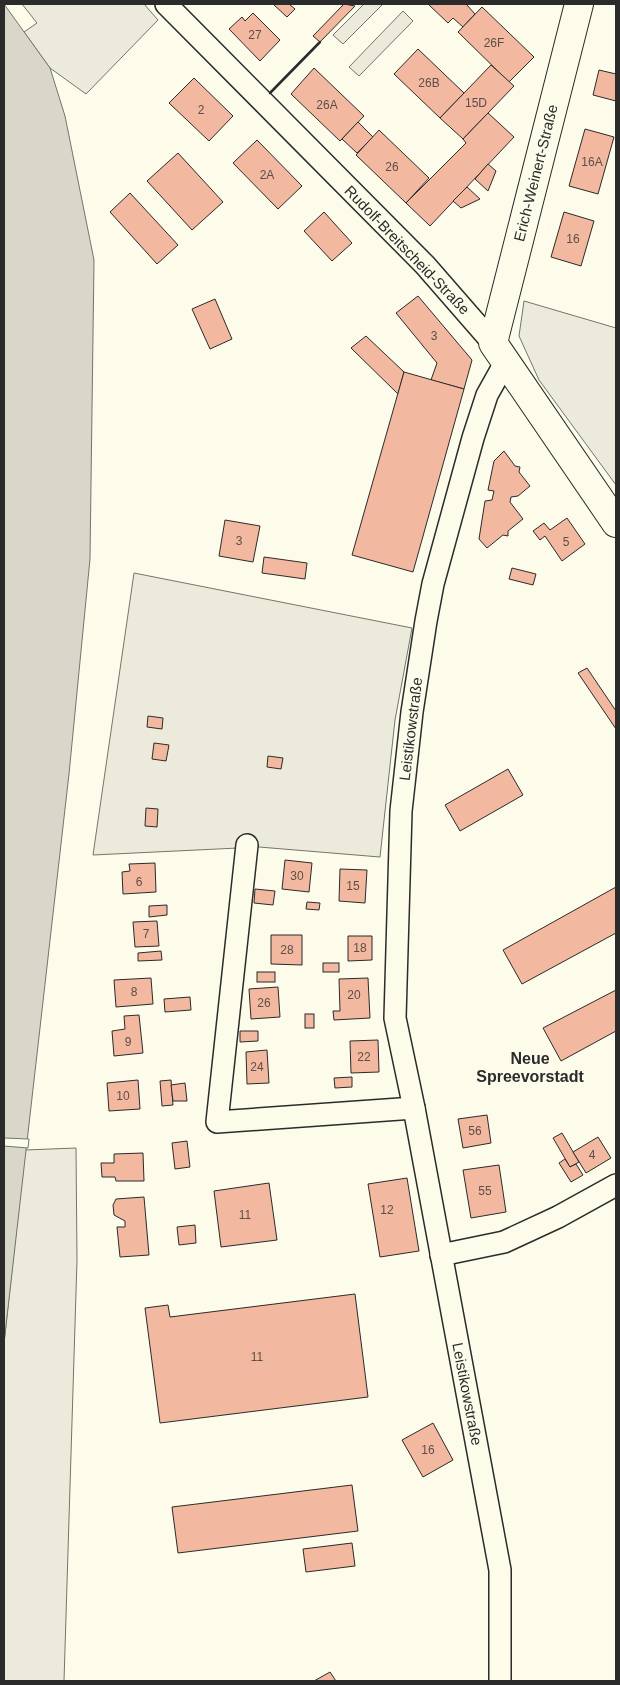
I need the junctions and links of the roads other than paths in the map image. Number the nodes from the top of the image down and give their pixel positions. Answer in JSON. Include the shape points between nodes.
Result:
{"nodes":[{"id":1,"x":166,"y":4,"type":"edge"},
{"id":2,"x":579,"y":4,"type":"edge"},
{"id":3,"x":500,"y":352,"type":"junction"},
{"id":4,"x":616,"y":523,"type":"edge"},
{"id":5,"x":247,"y":845,"type":"dead end"},
{"id":6,"x":414,"y":1108,"type":"junction"},
{"id":7,"x":616,"y":1185,"type":"edge"},
{"id":8,"x":441,"y":1255,"type":"junction"},
{"id":9,"x":500,"y":1681,"type":"edge"}],
"edges":[{"from":1,"to":3,"type":"street","name":"Rudolf-Breitscheid-Straße","via":[[425,265]]},
{"from":2,"to":3,"type":"main road","name":"Erich-Weinert-Straße"},
{"from":3,"to":4,"type":"main road","name":"Rudolf-Breitscheid-Straße"},
{"from":3,"to":6,"type":"street","name":"Leistikowstraße","via":[[436,574],[412,712],[401,811],[395,1018]]},
{"from":5,"to":6,"type":"street","via":[[217,1122]]},
{"from":6,"to":8,"type":"street","name":"Leistikowstraße"},
{"from":7,"to":8,"type":"street","via":[[504,1242]]},
{"from":8,"to":9,"type":"street","name":"Leistikowstraße","via":[[500,1570]]}]}
